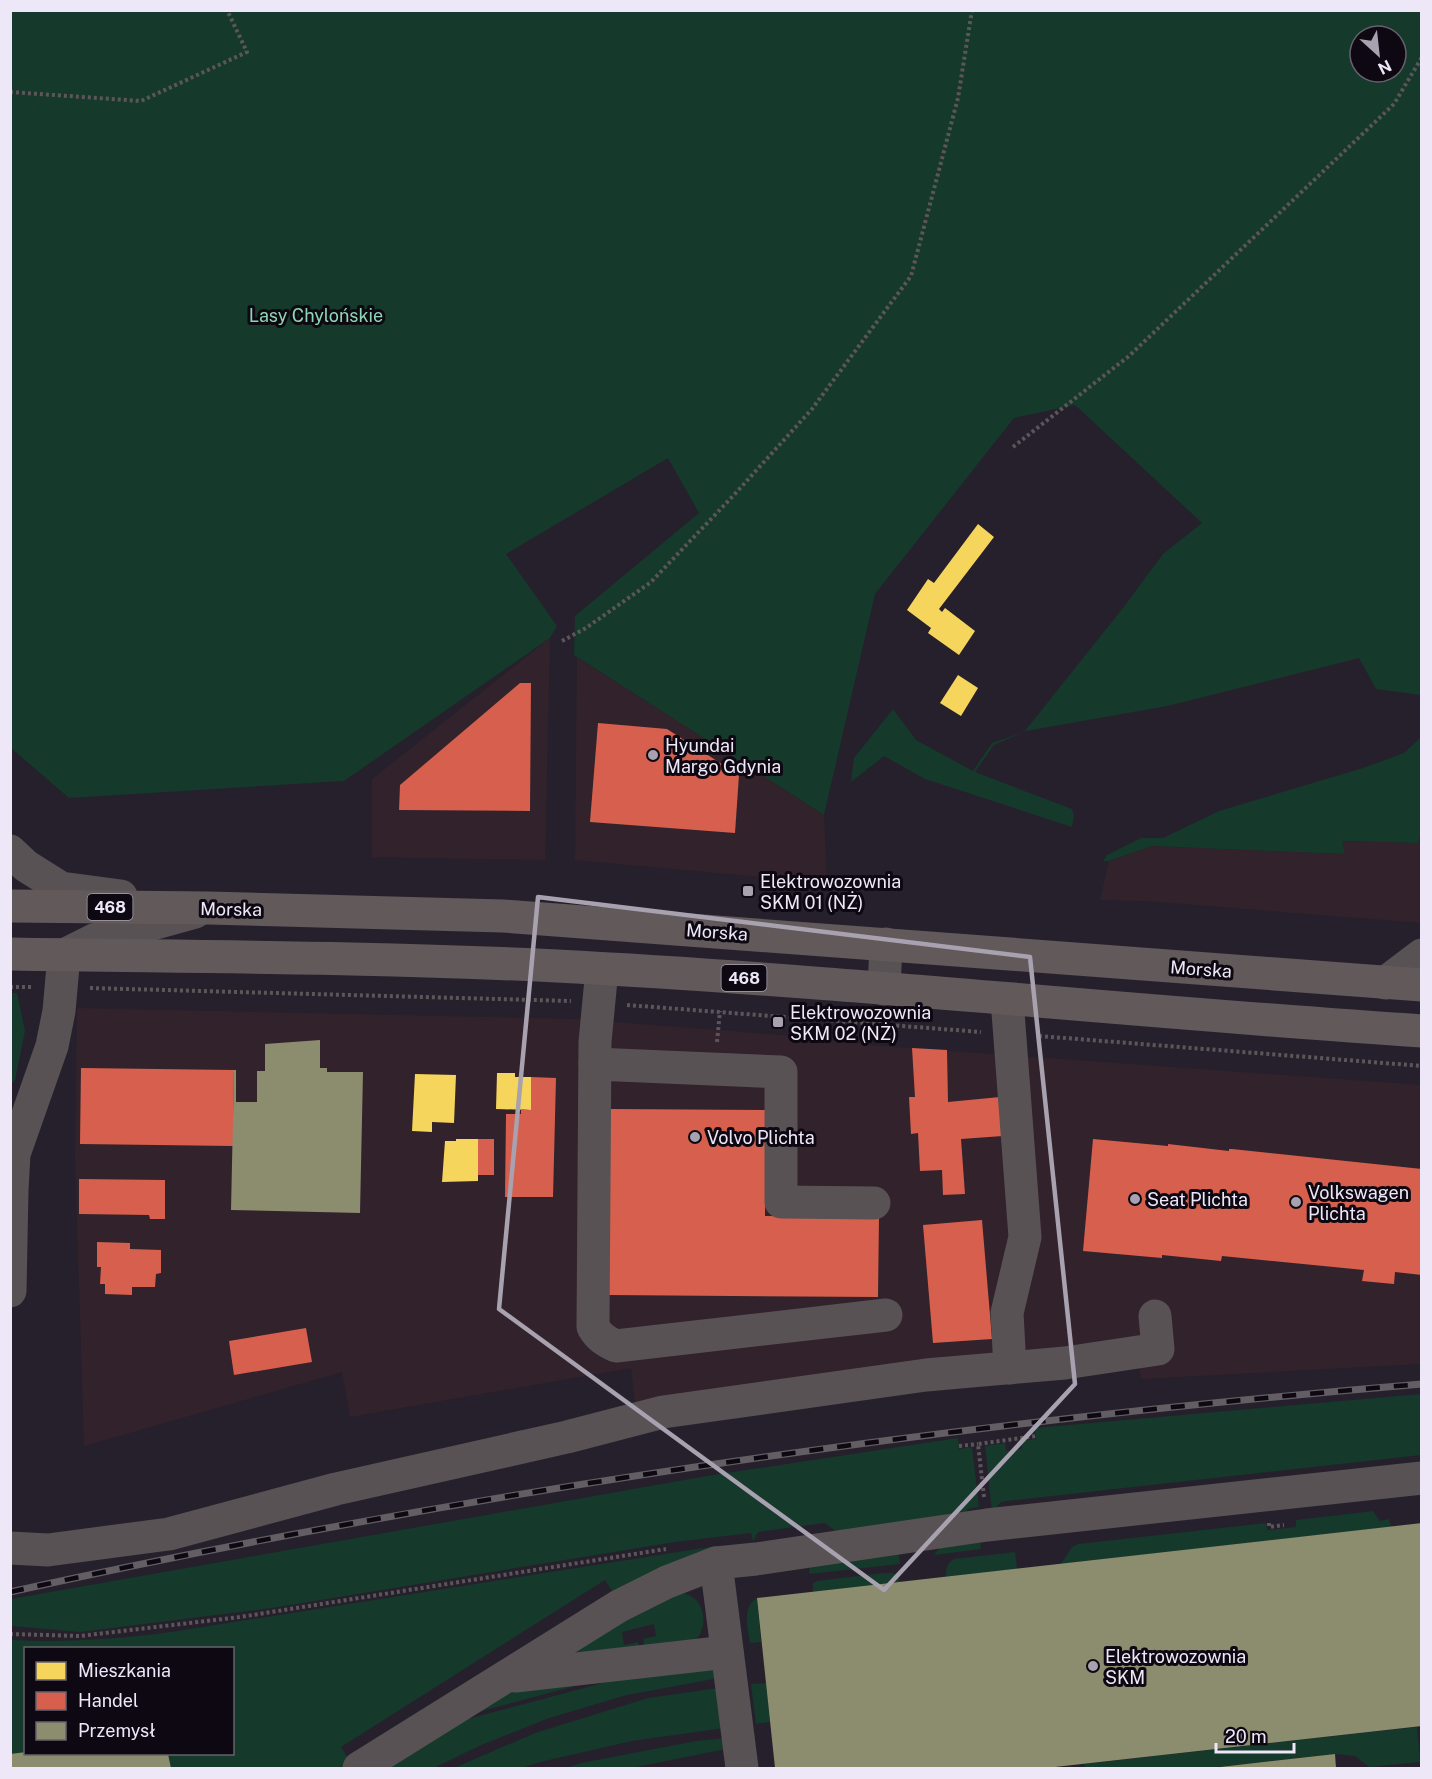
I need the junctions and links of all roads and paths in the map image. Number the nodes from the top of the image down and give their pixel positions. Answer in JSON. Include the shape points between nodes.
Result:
{"nodes":[{"id":1,"x":226,"y":10,"type":"edge"},
{"id":2,"x":972,"y":10,"type":"edge"},
{"id":3,"x":1422,"y":57,"type":"edge"},
{"id":4,"x":10,"y":92,"type":"edge"},
{"id":5,"x":1013,"y":447,"type":"dead end"},
{"id":6,"x":562,"y":641,"type":"dead end"},
{"id":7,"x":18,"y":859,"type":"edge"},
{"id":8,"x":209,"y":908,"type":"junction"},
{"id":9,"x":14,"y":910,"type":"edge"},
{"id":10,"x":886,"y":944,"type":"junction"},
{"id":11,"x":10,"y":954,"type":"edge"},
{"id":12,"x":64,"y":955,"type":"junction"},
{"id":13,"x":1422,"y":955,"type":"edge"},
{"id":14,"x":602,"y":969,"type":"junction"},
{"id":15,"x":1386,"y":983,"type":"junction"},
{"id":16,"x":1422,"y":986,"type":"edge"},
{"id":17,"x":10,"y":987,"type":"edge"},
{"id":18,"x":62,"y":987,"type":"junction"},
{"id":19,"x":884,"y":989,"type":"junction"},
{"id":20,"x":1007,"y":999,"type":"junction"},
{"id":21,"x":599,"y":1003,"type":"junction"},
{"id":22,"x":1422,"y":1031,"type":"edge"},
{"id":23,"x":1010,"y":1034,"type":"junction"},
{"id":24,"x":595,"y":1064,"type":"junction"},
{"id":25,"x":1422,"y":1066,"type":"edge"},
{"id":26,"x":874,"y":1203,"type":"dead end"},
{"id":27,"x":10,"y":1291,"type":"edge"},
{"id":28,"x":886,"y":1315,"type":"dead end"},
{"id":29,"x":1155,"y":1316,"type":"dead end"},
{"id":30,"x":1010,"y":1368,"type":"junction"},
{"id":31,"x":1036,"y":1436,"type":"dead end"},
{"id":32,"x":978,"y":1443,"type":"junction"},
{"id":33,"x":959,"y":1446,"type":"dead end"},
{"id":34,"x":1422,"y":1478,"type":"edge"},
{"id":35,"x":983,"y":1492,"type":"dead end"},
{"id":36,"x":10,"y":1548,"type":"edge"},
{"id":37,"x":666,"y":1549,"type":"dead end"},
{"id":38,"x":716,"y":1563,"type":"junction"},
{"id":39,"x":10,"y":1635,"type":"edge"},
{"id":40,"x":727,"y":1652,"type":"junction"},
{"id":41,"x":507,"y":1677,"type":"junction"},
{"id":42,"x":359,"y":1768,"type":"edge"},
{"id":43,"x":741,"y":1768,"type":"edge"}],
"edges":[{"from":1,"to":4,"type":"path","via":[[247,51],[141,101]]},
{"from":2,"to":6,"type":"path","via":[[958,98],[911,276],[812,409],[734,496],[651,582]]},
{"from":3,"to":5,"type":"path","via":[[1386,112],[1129,356]]},
{"from":7,"to":8,"type":"lane","via":[[61,888]]},
{"from":7,"to":9,"type":"lane"},
{"from":8,"to":9,"type":"main road","name":"Morska","number":"468"},
{"from":8,"to":10,"type":"main road","name":"Morska","number":"468","via":[[503,916]]},
{"from":8,"to":12,"type":"lane","via":[[94,940]]},
{"from":10,"to":15,"type":"main road","name":"Morska","number":"468"},
{"from":10,"to":19,"type":"lane"},
{"from":11,"to":12,"type":"main road","number":"468"},
{"from":12,"to":14,"type":"main road","number":"468","via":[[336,959]]},
{"from":12,"to":18,"type":"lane"},
{"from":13,"to":15,"type":"lane"},
{"from":14,"to":19,"type":"main road","number":"468"},
{"from":14,"to":21,"type":"lane"},
{"from":15,"to":16,"type":"main road","name":"Morska","number":"468"},
{"from":17,"to":18,"type":"path"},
{"from":18,"to":21,"type":"path"},
{"from":18,"to":27,"type":"lane","via":[[52,1046],[14,1154]]},
{"from":19,"to":20,"type":"main road","number":"468"},
{"from":20,"to":22,"type":"main road","number":"468"},
{"from":20,"to":23,"type":"lane"},
{"from":21,"to":23,"type":"path"},
{"from":21,"to":24,"type":"lane"},
{"from":23,"to":25,"type":"path"},
{"from":23,"to":30,"type":"lane","via":[[1025,1237],[1007,1313]]},
{"from":24,"to":26,"type":"lane","via":[[781,1072],[781,1202]]},
{"from":24,"to":28,"type":"lane","via":[[593,1327],[606,1342],[616,1346]]},
{"from":29,"to":30,"type":"lane","via":[[1158,1349]]},
{"from":30,"to":36,"type":"lane","via":[[926,1375],[663,1412],[336,1489],[169,1534],[48,1550]]},
{"from":31,"to":32,"type":"path"},
{"from":32,"to":33,"type":"path"},
{"from":32,"to":35,"type":"path"},
{"from":34,"to":38,"type":"lane","via":[[987,1525]]},
{"from":37,"to":39,"type":"path","via":[[240,1617],[80,1636]]},
{"from":38,"to":40,"type":"lane"},
{"from":38,"to":41,"type":"lane","via":[[619,1605]]},
{"from":40,"to":41,"type":"lane"},
{"from":40,"to":43,"type":"lane"},
{"from":41,"to":42,"type":"lane"}]}
